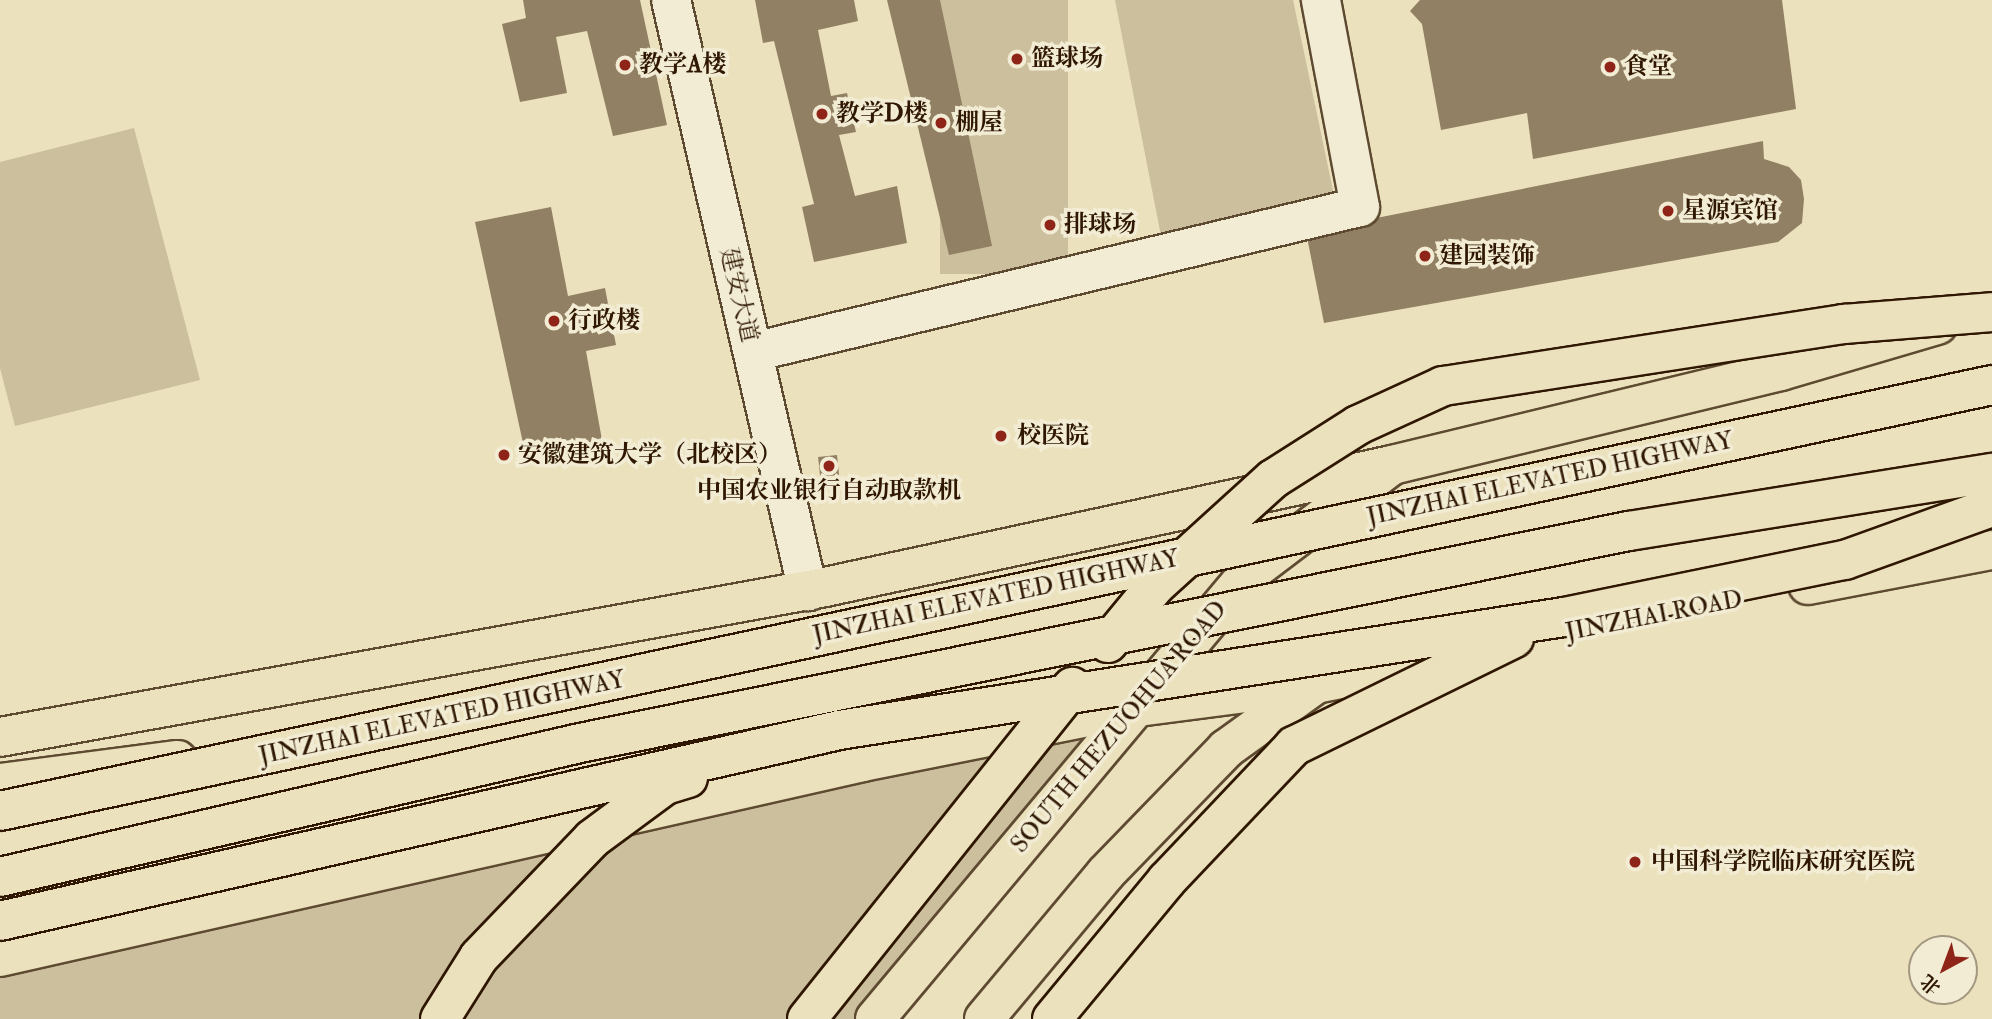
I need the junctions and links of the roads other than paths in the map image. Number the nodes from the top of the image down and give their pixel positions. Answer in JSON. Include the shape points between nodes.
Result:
{"nodes":[{"id":1,"x":671,"y":0,"type":"edge"},
{"id":2,"x":1321,"y":0,"type":"edge"},
{"id":3,"x":1992,"y":311,"type":"edge"},
{"id":4,"x":752,"y":352,"type":"junction"},
{"id":5,"x":1992,"y":385,"type":"edge"},
{"id":6,"x":1392,"y":465,"type":"junction"},
{"id":7,"x":1992,"y":473,"type":"edge"},
{"id":8,"x":1992,"y":508,"type":"edge"},
{"id":9,"x":1992,"y":550,"type":"edge"},
{"id":10,"x":808,"y":591,"type":"junction"},
{"id":11,"x":1564,"y":617,"type":"junction"},
{"id":12,"x":1316,"y":684,"type":"junction"},
{"id":13,"x":1138,"y":707,"type":"junction"},
{"id":14,"x":839,"y":730,"type":"junction"},
{"id":15,"x":0,"y":737,"type":"edge"},
{"id":16,"x":316,"y":747,"type":"junction"},
{"id":17,"x":0,"y":783,"type":"edge"},
{"id":18,"x":0,"y":811,"type":"edge"},
{"id":19,"x":0,"y":877,"type":"edge"},
{"id":20,"x":0,"y":921,"type":"edge"},
{"id":21,"x":0,"y":957,"type":"edge"},
{"id":22,"x":995,"y":1012,"type":"edge"},
{"id":23,"x":440,"y":1019,"type":"edge"},
{"id":24,"x":807,"y":1019,"type":"edge"},
{"id":25,"x":875,"y":1019,"type":"edge"},
{"id":26,"x":1052,"y":1019,"type":"edge"}],
"edges":[{"from":1,"to":4,"type":"street","name":"建安大道"},
{"from":2,"to":4,"type":"street","via":[[1360,207]]},
{"from":3,"to":6,"type":"main road","via":[[1781,371]]},
{"from":3,"to":24,"type":"main road","bridge":true,"via":[[1844,324],[1537,367],[1443,386],[1358,425],[1273,479],[1155,586]]},
{"from":4,"to":10,"type":"street","name":"建安大道"},
{"from":5,"to":16,"type":"main road","name":"JINZHAI ELEVATED HIGHWAY","bridge":true},
{"from":6,"to":10,"type":"main road"},
{"from":6,"to":13,"type":"main road","name":"SOUTH HEZUOHUA ROAD","via":[[1246,576]]},
{"from":7,"to":19,"type":"main road","bridge":true,"via":[[1629,531],[593,740]]},
{"from":8,"to":11,"type":"main road","bridge":true,"via":[[1845,560]]},
{"from":9,"to":12,"type":"main road","name":"JINZHAI ROAD"},
{"from":10,"to":15,"type":"main road"},
{"from":11,"to":14,"type":"main road","bridge":true},
{"from":11,"to":26,"type":"main road","bridge":true,"via":[[1422,678],[1294,746],[1167,880]]},
{"from":12,"to":13,"type":"main road","name":"JINZHAI ROAD"},
{"from":12,"to":22,"type":"main road","via":[[1226,749],[1106,873]]},
{"from":13,"to":21,"type":"main road","name":"JINZHAI ROAD"},
{"from":13,"to":25,"type":"main road","name":"SOUTH HEZUOHUA ROAD"},
{"from":14,"to":20,"type":"main road","bridge":true},
{"from":14,"to":23,"type":"main road","bridge":true,"via":[[665,785],[582,849],[478,957]]},
{"from":16,"to":17,"type":"main road","bridge":true},
{"from":16,"to":18,"type":"main road","name":"JINZHAI ELEVATED HIGHWAY","bridge":true}]}
